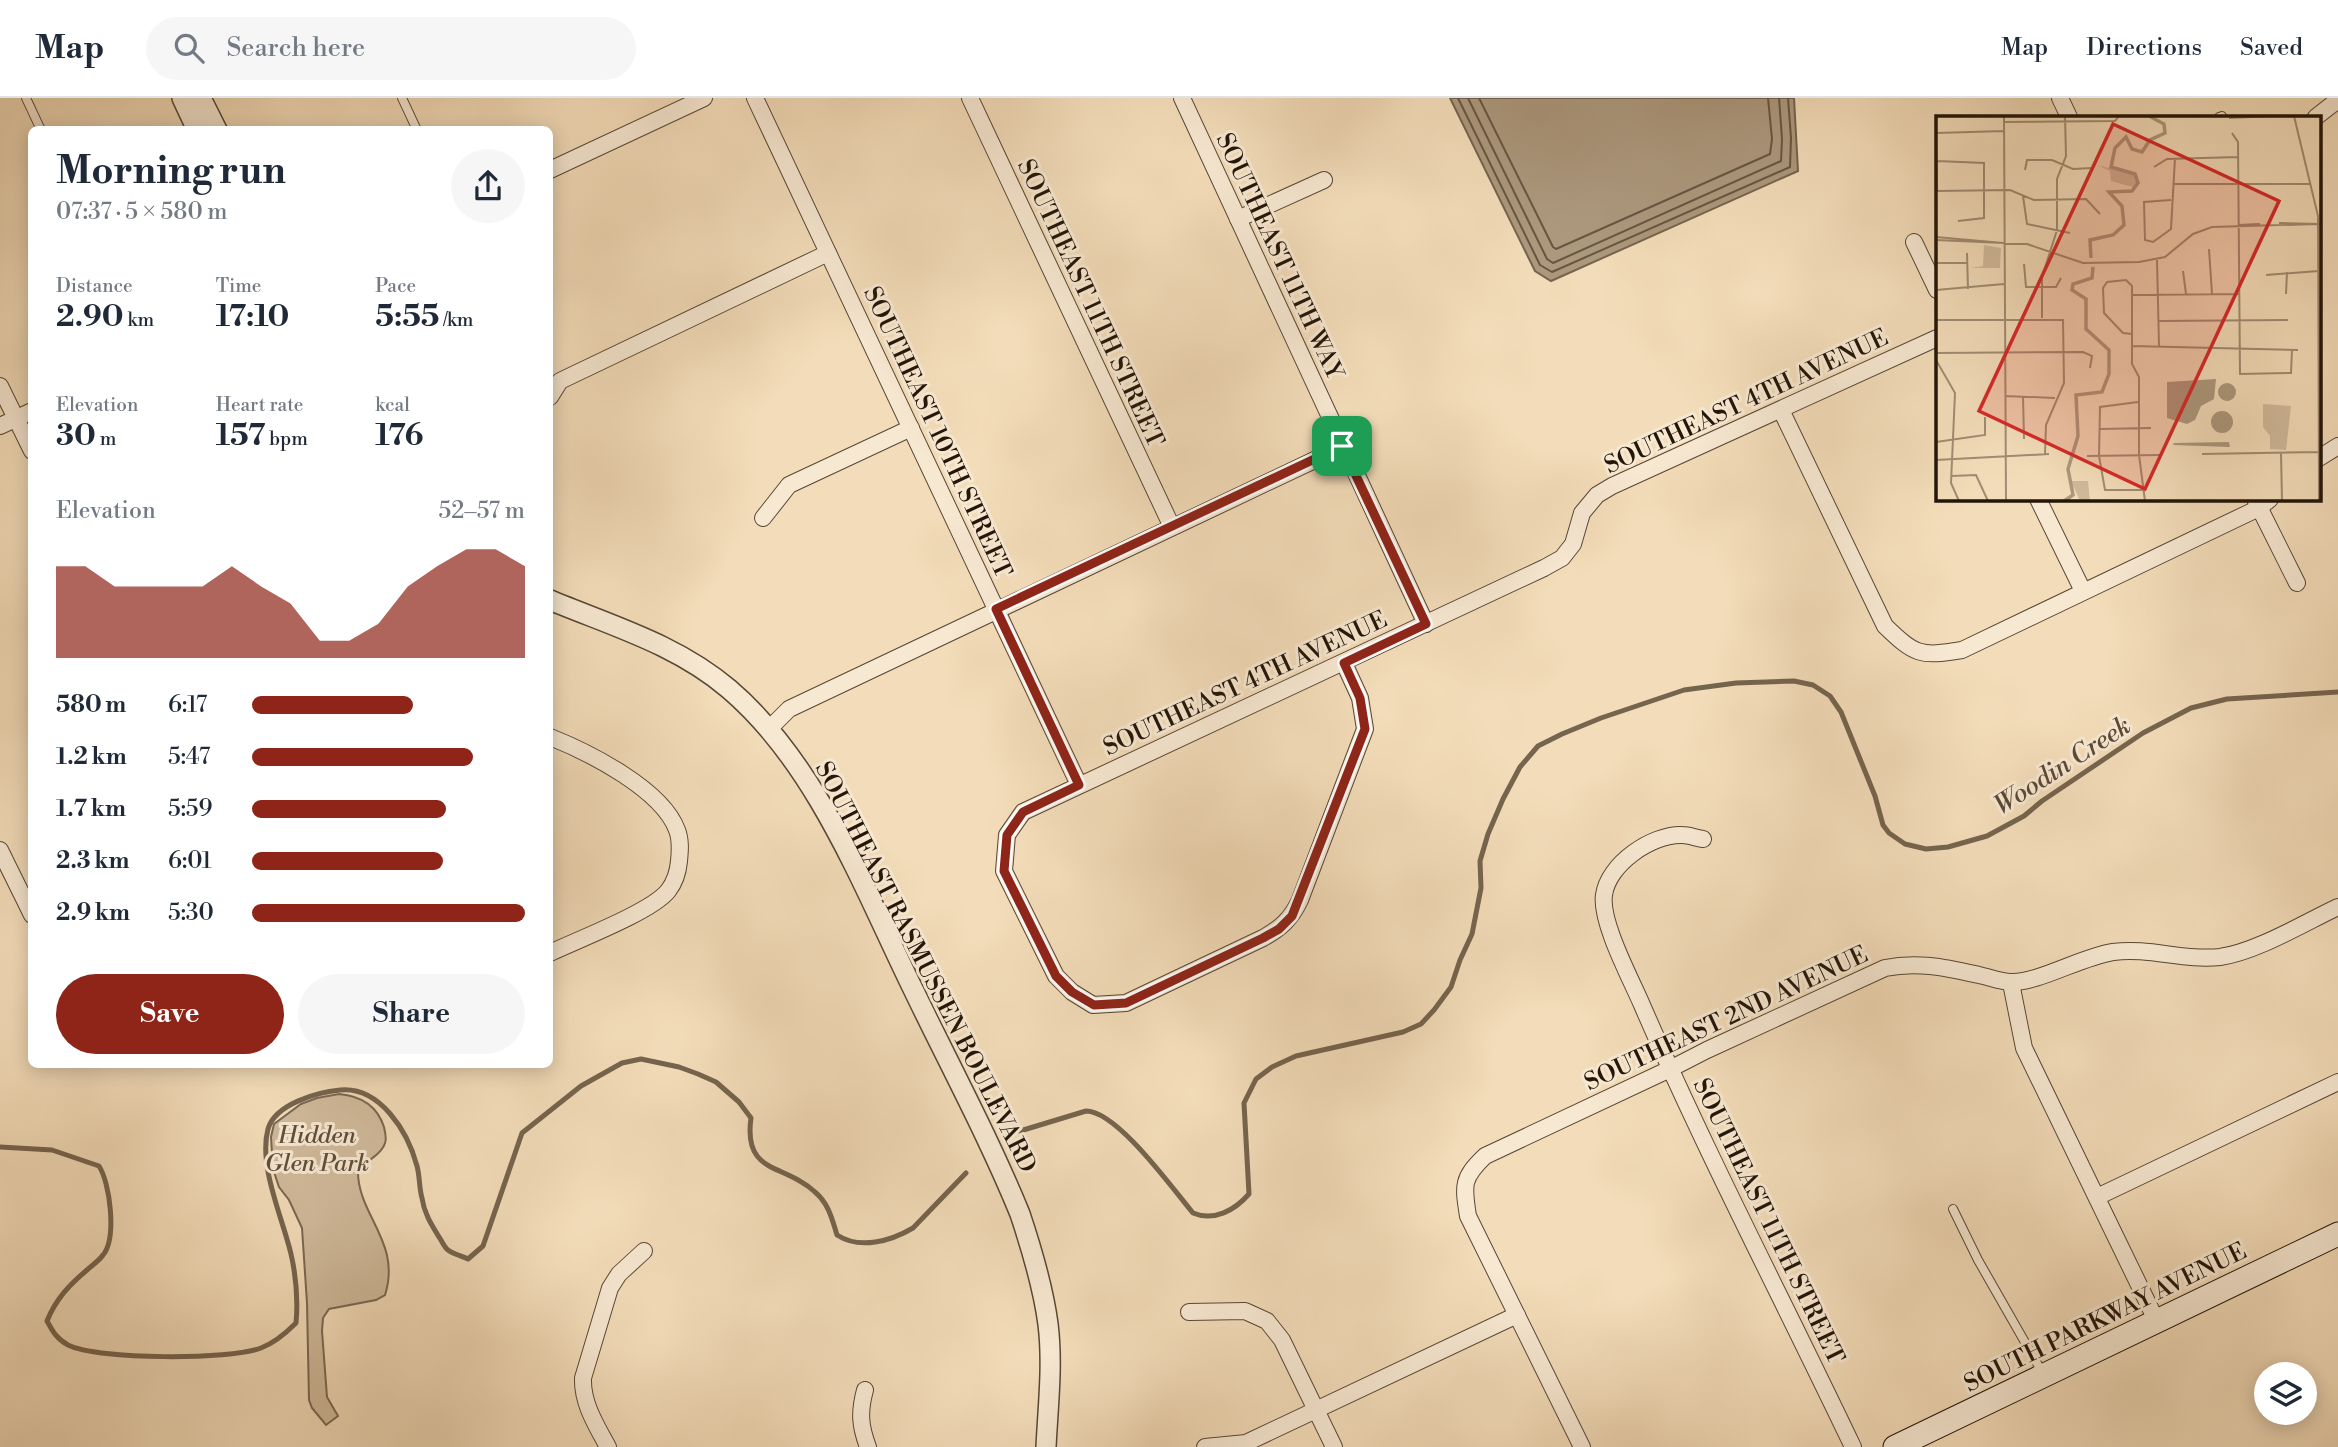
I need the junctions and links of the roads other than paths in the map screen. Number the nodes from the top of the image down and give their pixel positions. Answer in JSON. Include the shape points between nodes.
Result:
{"nodes":[{"id":1,"x":26,"y":98,"type":"edge"},
{"id":2,"x":182,"y":98,"type":"edge"},
{"id":3,"x":201,"y":98,"type":"edge"},
{"id":4,"x":402,"y":98,"type":"edge"},
{"id":5,"x":704,"y":98,"type":"edge"},
{"id":6,"x":755,"y":98,"type":"edge"},
{"id":7,"x":970,"y":98,"type":"edge"},
{"id":8,"x":1182,"y":98,"type":"edge"},
{"id":9,"x":2060,"y":98,"type":"edge"},
{"id":10,"x":2338,"y":100,"type":"edge"},
{"id":11,"x":2069,"y":116,"type":"edge"},
{"id":12,"x":2317,"y":116,"type":"edge"},
{"id":13,"x":39,"y":126,"type":"edge"},
{"id":14,"x":195,"y":126,"type":"edge"},
{"id":15,"x":215,"y":126,"type":"edge"},
{"id":16,"x":414,"y":126,"type":"edge"},
{"id":17,"x":553,"y":169,"type":"edge"},
{"id":18,"x":1324,"y":180,"type":"dead end"},
{"id":19,"x":1238,"y":219,"type":"junction"},
{"id":20,"x":1914,"y":242,"type":"dead end"},
{"id":21,"x":828,"y":253,"type":"junction"},
{"id":22,"x":1936,"y":288,"type":"edge"},
{"id":23,"x":1936,"y":338,"type":"edge"},
{"id":24,"x":0,"y":386,"type":"edge"},
{"id":25,"x":553,"y":392,"type":"edge"},
{"id":26,"x":1781,"y":410,"type":"junction"},
{"id":27,"x":28,"y":413,"type":"edge"},
{"id":28,"x":16,"y":418,"type":"junction"},
{"id":29,"x":0,"y":426,"type":"edge"},
{"id":30,"x":911,"y":428,"type":"junction"},
{"id":31,"x":28,"y":443,"type":"edge"},
{"id":32,"x":1342,"y":446,"type":"junction"},
{"id":33,"x":2338,"y":446,"type":"edge"},
{"id":34,"x":2320,"y":457,"type":"edge"},
{"id":35,"x":2038,"y":500,"type":"edge"},
{"id":36,"x":2261,"y":502,"type":"edge"},
{"id":37,"x":762,"y":519,"type":"dead end"},
{"id":38,"x":1171,"y":527,"type":"junction"},
{"id":39,"x":2297,"y":583,"type":"dead end"},
{"id":40,"x":2082,"y":591,"type":"junction"},
{"id":41,"x":553,"y":601,"type":"edge"},
{"id":42,"x":996,"y":609,"type":"junction"},
{"id":43,"x":1426,"y":624,"type":"junction"},
{"id":44,"x":1344,"y":663,"type":"junction"},
{"id":45,"x":769,"y":729,"type":"junction"},
{"id":46,"x":553,"y":738,"type":"edge"},
{"id":47,"x":1079,"y":785,"type":"junction"},
{"id":48,"x":1703,"y":839,"type":"dead end"},
{"id":49,"x":0,"y":850,"type":"edge"},
{"id":50,"x":28,"y":907,"type":"edge"},
{"id":51,"x":2338,"y":907,"type":"edge"},
{"id":52,"x":553,"y":952,"type":"edge"},
{"id":53,"x":2011,"y":982,"type":"junction"},
{"id":54,"x":1670,"y":1069,"type":"junction"},
{"id":55,"x":2338,"y":1082,"type":"edge"},
{"id":56,"x":2097,"y":1196,"type":"junction"},
{"id":57,"x":1953,"y":1209,"type":"dead end"},
{"id":58,"x":2338,"y":1234,"type":"edge"},
{"id":59,"x":644,"y":1251,"type":"dead end"},
{"id":60,"x":1189,"y":1312,"type":"dead end"},
{"id":61,"x":1517,"y":1315,"type":"junction"},
{"id":62,"x":2157,"y":1322,"type":"junction"},
{"id":63,"x":2044,"y":1376,"type":"junction"},
{"id":64,"x":865,"y":1391,"type":"dead end"},
{"id":65,"x":1316,"y":1410,"type":"junction"},
{"id":66,"x":608,"y":1447,"type":"edge"},
{"id":67,"x":869,"y":1447,"type":"edge"},
{"id":68,"x":1046,"y":1447,"type":"edge"},
{"id":69,"x":1205,"y":1447,"type":"edge"},
{"id":70,"x":1334,"y":1447,"type":"edge"},
{"id":71,"x":1582,"y":1447,"type":"edge"},
{"id":72,"x":1853,"y":1447,"type":"edge"},
{"id":73,"x":1895,"y":1447,"type":"edge"}],
"edges":[{"from":1,"to":13,"type":"lane"},
{"from":2,"to":14,"type":"street"},
{"from":3,"to":15,"type":"street"},
{"from":4,"to":16,"type":"lane"},
{"from":5,"to":17,"type":"street"},
{"from":6,"to":21,"type":"street","name":"SOUTHEAST 10TH STREET"},
{"from":7,"to":38,"type":"street","name":"SOUTHEAST 11TH STREET"},
{"from":8,"to":19,"type":"street","name":"SOUTHEAST 11TH WAY"},
{"from":9,"to":11,"type":"street"},
{"from":10,"to":12,"type":"street"},
{"from":18,"to":19,"type":"street"},
{"from":19,"to":32,"type":"street","name":"SOUTHEAST 11TH WAY"},
{"from":20,"to":22,"type":"street"},
{"from":21,"to":25,"type":"street","via":[[560,381]]},
{"from":21,"to":30,"type":"street","name":"SOUTHEAST 10TH STREET"},
{"from":23,"to":26,"type":"street","name":"SOUTHEAST 4TH AVENUE"},
{"from":24,"to":28,"type":"street"},
{"from":26,"to":40,"type":"street","via":[[1885,626],[1906,646],[1931,655],[1962,650]]},
{"from":26,"to":43,"type":"street","name":"SOUTHEAST 4TH AVENUE","via":[[1597,495],[1562,558]]},
{"from":27,"to":28,"type":"street"},
{"from":28,"to":29,"type":"street"},
{"from":28,"to":31,"type":"street"},
{"from":30,"to":37,"type":"street","via":[[789,485]]},
{"from":30,"to":42,"type":"street","name":"SOUTHEAST 10TH STREET"},
{"from":32,"to":38,"type":"street"},
{"from":32,"to":43,"type":"street","name":"SOUTHEAST 11TH WAY"},
{"from":33,"to":34,"type":"street"},
{"from":35,"to":40,"type":"street"},
{"from":36,"to":39,"type":"street"},
{"from":36,"to":40,"type":"street"},
{"from":38,"to":42,"type":"street"},
{"from":41,"to":45,"type":"street","name":"SOUTHEAST RASMUSSEN BOULEVARD","via":[[680,655],[727,688]]},
{"from":42,"to":45,"type":"street","via":[[789,709]]},
{"from":42,"to":47,"type":"street","name":"SOUTHEAST 10TH STREET"},
{"from":43,"to":44,"type":"street","name":"SOUTHEAST 4TH AVENUE"},
{"from":44,"to":47,"type":"street","name":"SOUTHEAST 4TH AVENUE"},
{"from":44,"to":47,"type":"street","name":"SOUTHEAST 4TH AVENUE","via":[[1360,698],[1365,729],[1292,916],[1263,938],[1126,1003],[1094,1005],[1056,976],[1004,871],[1007,835],[1023,812]]},
{"from":45,"to":68,"type":"street","name":"SOUTHEAST RASMUSSEN BOULEVARD","via":[[796,763],[848,856],[1020,1214],[1048,1325]]},
{"from":46,"to":52,"type":"street","via":[[606,763],[665,808],[681,848],[678,874],[652,906]]},
{"from":48,"to":54,"type":"street","name":"SOUTHEAST 11TH STREET","via":[[1667,836],[1632,853],[1609,879],[1604,895],[1604,912],[1613,937]]},
{"from":49,"to":50,"type":"street"},
{"from":51,"to":53,"type":"street","name":"SOUTHEAST 2ND AVENUE","via":[[2221,957],[2114,952]]},
{"from":53,"to":54,"type":"street","name":"SOUTHEAST 2ND AVENUE","via":[[1921,964],[1885,968]]},
{"from":53,"to":56,"type":"street","via":[[2024,1048]]},
{"from":54,"to":61,"type":"street","name":"SOUTHEAST 2ND AVENUE","via":[[1485,1156],[1468,1172],[1464,1194],[1468,1216]]},
{"from":54,"to":72,"type":"street","name":"SOUTHEAST 11TH STREET"},
{"from":55,"to":56,"type":"street"},
{"from":56,"to":62,"type":"street"},
{"from":57,"to":63,"type":"lane"},
{"from":58,"to":62,"type":"main road","name":"SOUTH PARKWAY AVENUE"},
{"from":59,"to":66,"type":"street","via":[[611,1288],[583,1378],[586,1405]]},
{"from":60,"to":65,"type":"street","via":[[1244,1311],[1266,1321],[1282,1340]]},
{"from":61,"to":65,"type":"street"},
{"from":61,"to":71,"type":"street"},
{"from":62,"to":63,"type":"main road","name":"SOUTH PARKWAY AVENUE"},
{"from":63,"to":73,"type":"main road","name":"SOUTH PARKWAY AVENUE"},
{"from":64,"to":67,"type":"street","via":[[861,1428]]},
{"from":65,"to":69,"type":"street","via":[[1246,1443]]},
{"from":65,"to":70,"type":"street"}]}
